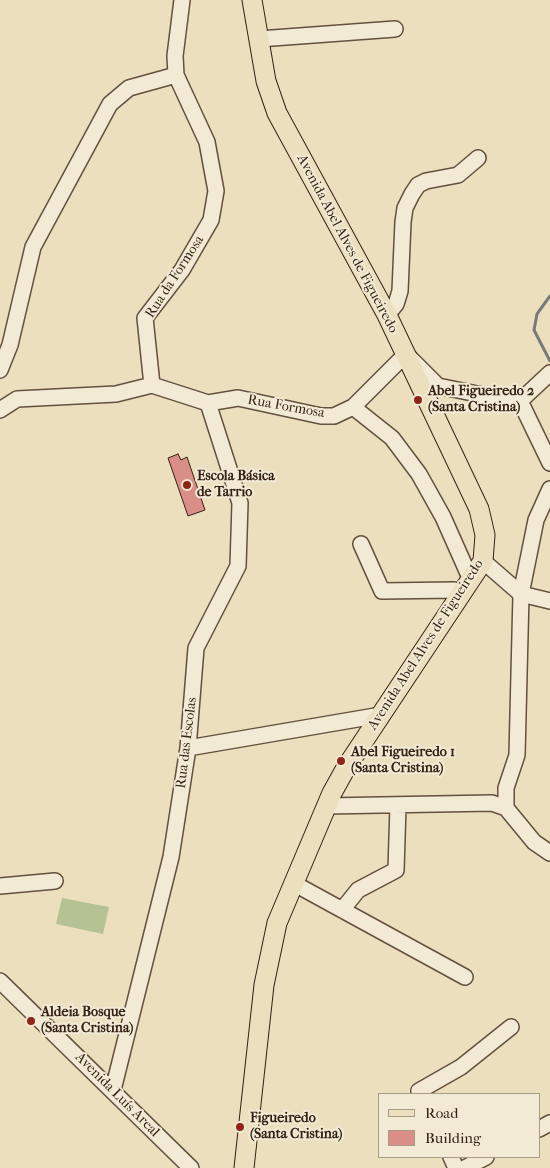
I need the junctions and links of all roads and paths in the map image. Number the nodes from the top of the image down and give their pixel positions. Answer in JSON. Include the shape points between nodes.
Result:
{"nodes":[{"id":1,"x":182,"y":0,"type":"edge"},
{"id":2,"x":252,"y":0,"type":"edge"},
{"id":3,"x":395,"y":30,"type":"dead end"},
{"id":4,"x":259,"y":39,"type":"junction"},
{"id":5,"x":176,"y":75,"type":"junction"},
{"id":6,"x":478,"y":158,"type":"dead end"},
{"id":7,"x":387,"y":316,"type":"junction"},
{"id":8,"x":406,"y":354,"type":"junction"},
{"id":9,"x":0,"y":370,"type":"edge"},
{"id":10,"x":550,"y":373,"type":"edge"},
{"id":11,"x":152,"y":384,"type":"junction"},
{"id":12,"x":520,"y":401,"type":"junction"},
{"id":13,"x":208,"y":403,"type":"junction"},
{"id":14,"x":353,"y":407,"type":"junction"},
{"id":15,"x":0,"y":410,"type":"edge"},
{"id":16,"x":550,"y":464,"type":"edge"},
{"id":17,"x":550,"y":489,"type":"edge"},
{"id":18,"x":361,"y":544,"type":"dead end"},
{"id":19,"x":483,"y":561,"type":"junction"},
{"id":20,"x":466,"y":588,"type":"junction"},
{"id":21,"x":521,"y":594,"type":"junction"},
{"id":22,"x":550,"y":601,"type":"edge"},
{"id":23,"x":381,"y":715,"type":"junction"},
{"id":24,"x":188,"y":748,"type":"junction"},
{"id":25,"x":326,"y":806,"type":"junction"},
{"id":26,"x":398,"y":806,"type":"junction"},
{"id":27,"x":506,"y":808,"type":"junction"},
{"id":28,"x":550,"y":853,"type":"edge"},
{"id":29,"x":55,"y":881,"type":"dead end"},
{"id":30,"x":293,"y":883,"type":"junction"},
{"id":31,"x":0,"y":886,"type":"edge"},
{"id":32,"x":342,"y":910,"type":"junction"},
{"id":33,"x":465,"y":977,"type":"dead end"},
{"id":34,"x":0,"y":981,"type":"edge"},
{"id":35,"x":511,"y":1027,"type":"dead end"},
{"id":36,"x":113,"y":1090,"type":"junction"},
{"id":37,"x":416,"y":1093,"type":"edge"},
{"id":38,"x":484,"y":1158,"type":"edge"},
{"id":39,"x":191,"y":1168,"type":"edge"},
{"id":40,"x":244,"y":1168,"type":"edge"},
{"id":41,"x":465,"y":1168,"type":"edge"}],
"edges":[{"from":1,"to":5,"type":"street","name":"Rua da Formosa","via":[[175,56]]},
{"from":2,"to":4,"type":"main road","name":"Avenida Abel Alves de Figueiredo"},
{"from":3,"to":4,"type":"street"},
{"from":4,"to":7,"type":"main road","name":"Avenida Abel Alves de Figueiredo","via":[[266,81],[277,113]]},
{"from":5,"to":9,"type":"street","via":[[129,88],[110,104],[34,247],[10,345]]},
{"from":5,"to":11,"type":"street","name":"Rua da Formosa","via":[[207,142],[216,191],[212,220],[182,270],[145,318]]},
{"from":6,"to":7,"type":"street","via":[[458,175],[426,181],[418,185],[412,194],[403,222],[400,291]]},
{"from":7,"to":8,"type":"main road","name":"Avenida Abel Alves de Figueiredo"},
{"from":8,"to":12,"type":"street","via":[[438,386]]},
{"from":8,"to":14,"type":"street","name":"Rua Formosa"},
{"from":8,"to":19,"type":"main road","name":"Avenida Abel Alves de Figueiredo","via":[[479,509],[486,535]]},
{"from":10,"to":12,"type":"street"},
{"from":11,"to":13,"type":"street","name":"Rua Formosa"},
{"from":11,"to":15,"type":"street","via":[[116,394],[17,400]]},
{"from":12,"to":16,"type":"street"},
{"from":13,"to":14,"type":"street","name":"Rua Formosa","via":[[238,398],[321,416],[334,416]]},
{"from":13,"to":24,"type":"street","name":"Rua das Escolas","via":[[240,503],[238,566],[196,648]]},
{"from":14,"to":20,"type":"street","via":[[392,438],[419,474],[443,517]]},
{"from":17,"to":21,"type":"street","via":[[536,520]]},
{"from":18,"to":20,"type":"street","via":[[382,591]]},
{"from":19,"to":20,"type":"main road","name":"Avenida Abel Alves de Figueiredo"},
{"from":19,"to":21,"type":"street"},
{"from":20,"to":23,"type":"main road","name":"Avenida Abel Alves de Figueiredo"},
{"from":21,"to":22,"type":"street"},
{"from":21,"to":27,"type":"street","via":[[516,755],[506,788]]},
{"from":23,"to":24,"type":"street"},
{"from":23,"to":25,"type":"main road","name":"Avenida Abel Alves de Figueiredo","via":[[347,766]]},
{"from":24,"to":36,"type":"street","name":"Rua das Escolas","via":[[171,857]]},
{"from":25,"to":26,"type":"street"},
{"from":25,"to":30,"type":"main road","name":"Avenida Abel Alves de Figueiredo"},
{"from":26,"to":27,"type":"street","via":[[492,803]]},
{"from":26,"to":32,"type":"street","via":[[396,870],[358,890]]},
{"from":27,"to":28,"type":"street","via":[[534,842]]},
{"from":29,"to":31,"type":"street"},
{"from":30,"to":32,"type":"street"},
{"from":30,"to":40,"type":"main road","name":"Avenida Abel Alves de Figueiredo","via":[[277,923],[264,985]]},
{"from":32,"to":33,"type":"street"},
{"from":34,"to":36,"type":"street","name":"Avenida Luís Areal"},
{"from":35,"to":37,"type":"street","via":[[460,1067]]},
{"from":36,"to":39,"type":"street","name":"Avenida Luís Areal"},
{"from":38,"to":41,"type":"street"}]}
